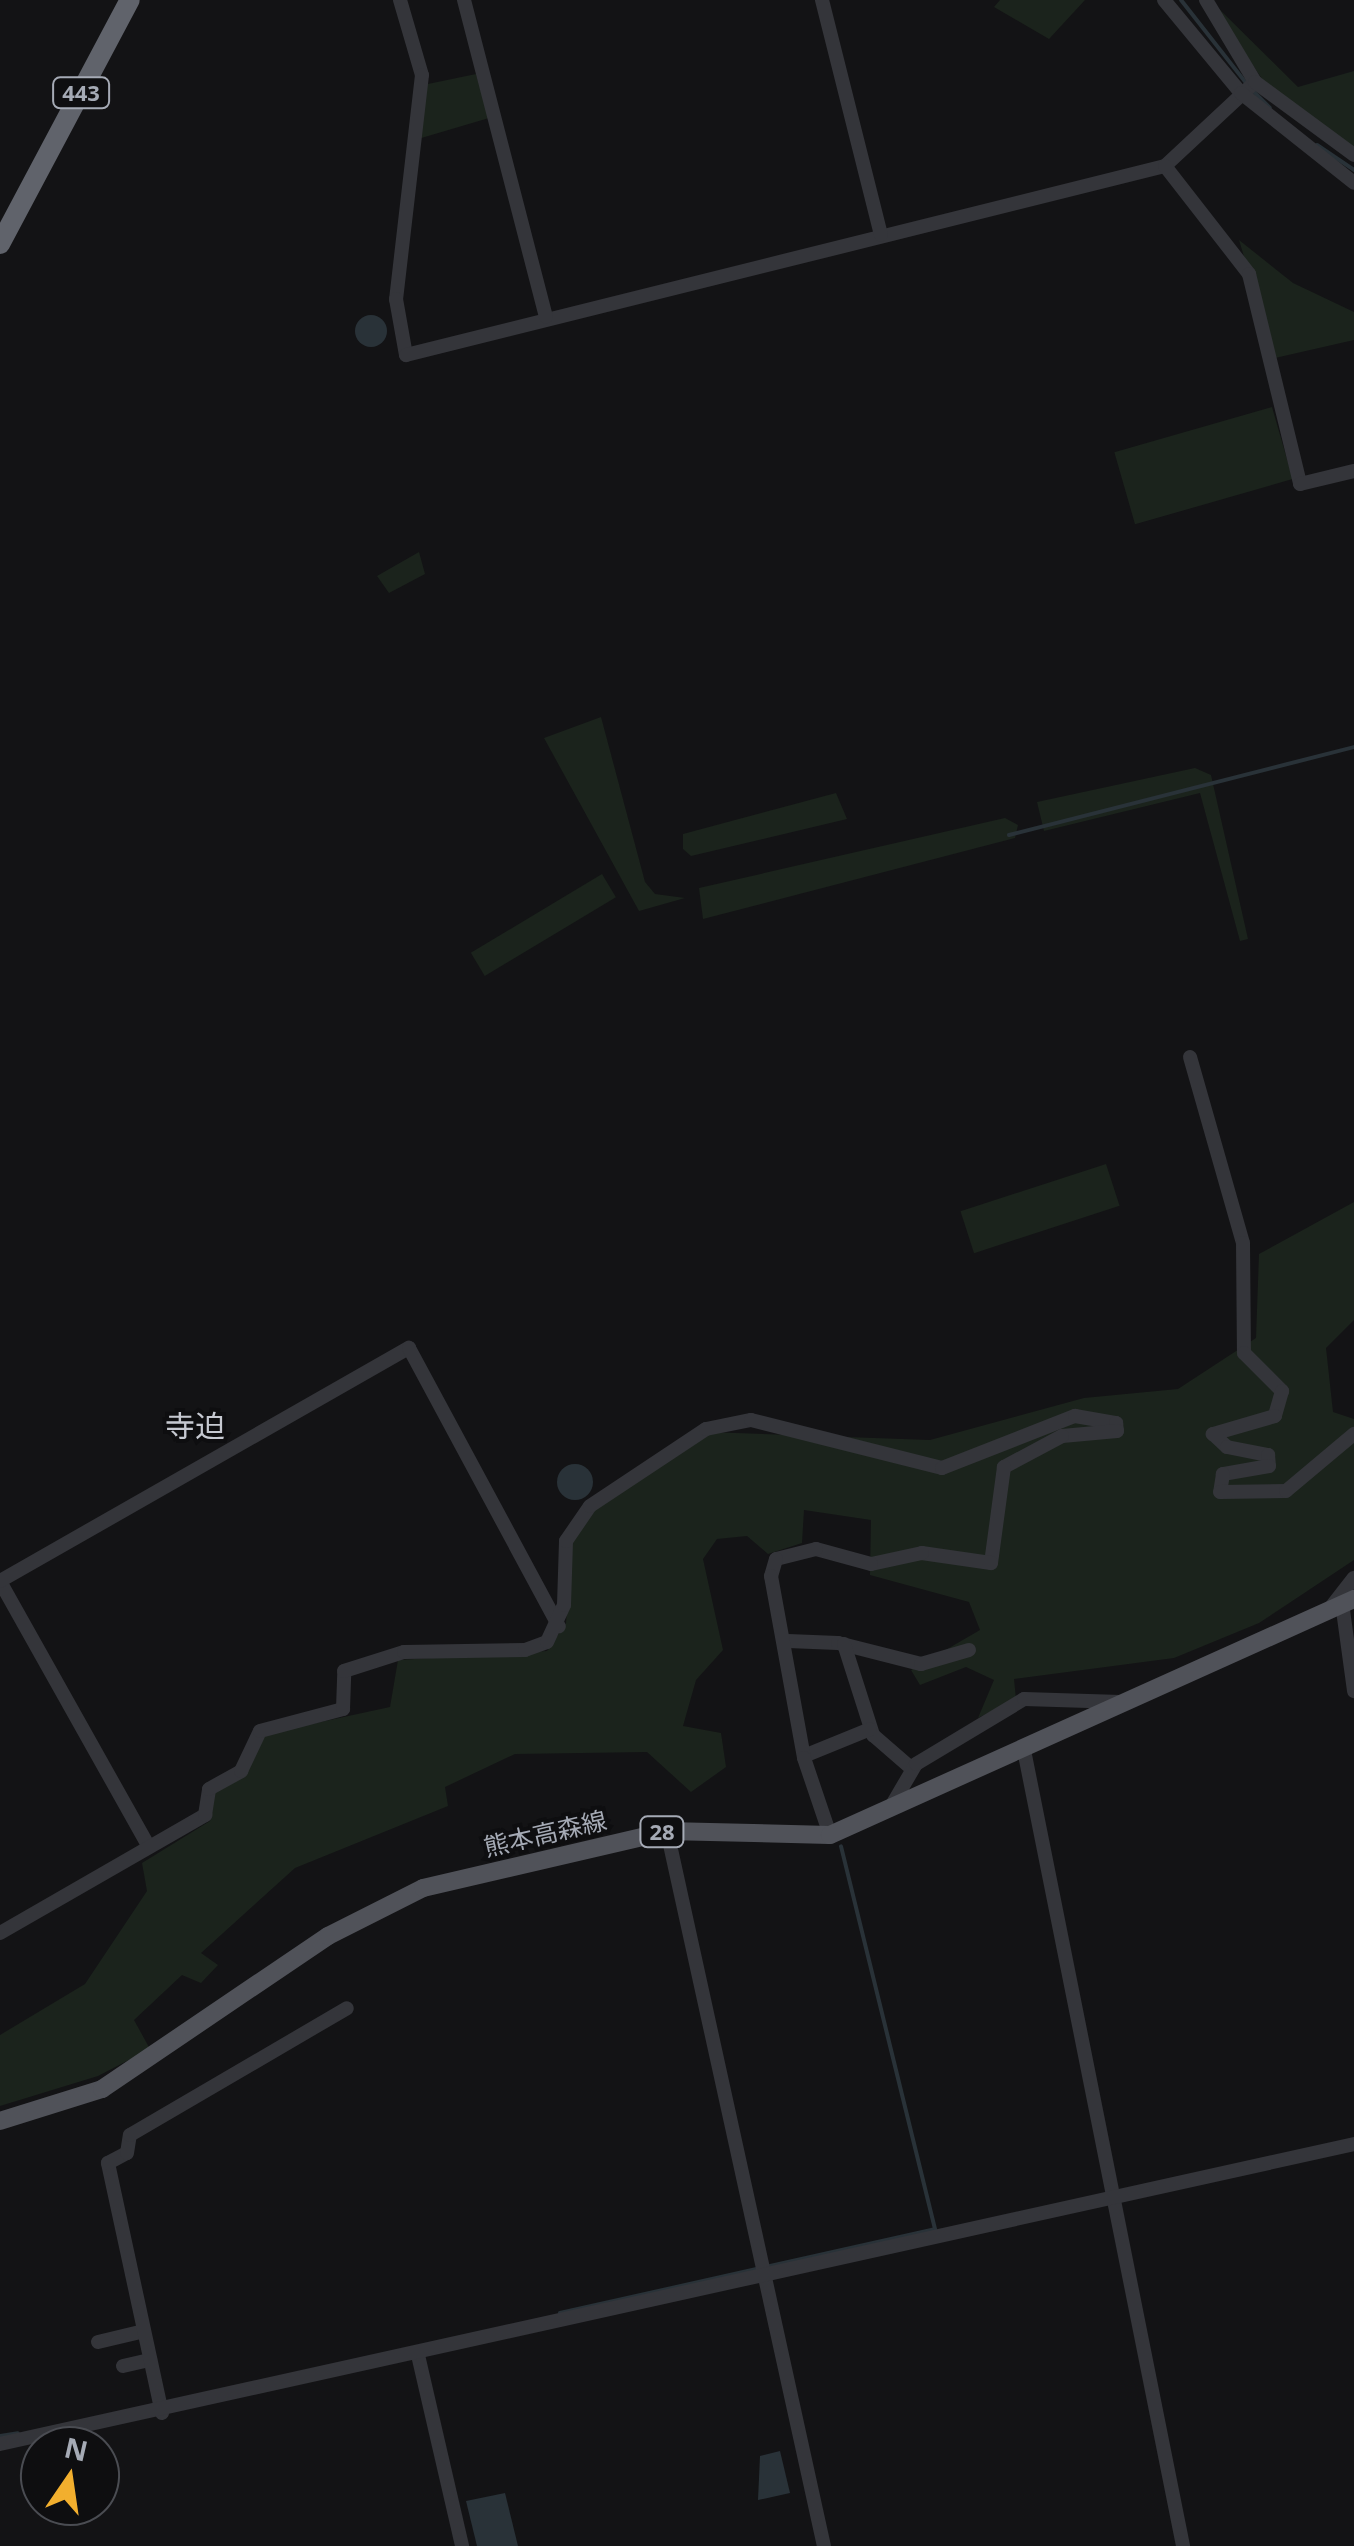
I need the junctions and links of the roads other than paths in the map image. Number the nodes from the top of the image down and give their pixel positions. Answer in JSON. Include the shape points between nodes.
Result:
{"nodes":[{"id":1,"x":130,"y":0,"type":"edge"},
{"id":2,"x":400,"y":0,"type":"edge"},
{"id":3,"x":464,"y":0,"type":"edge"},
{"id":4,"x":822,"y":0,"type":"edge"},
{"id":5,"x":1164,"y":0,"type":"edge"},
{"id":6,"x":1206,"y":0,"type":"edge"},
{"id":7,"x":1256,"y":82,"type":"junction"},
{"id":8,"x":1241,"y":93,"type":"junction"},
{"id":9,"x":1354,"y":156,"type":"edge"},
{"id":10,"x":1166,"y":166,"type":"junction"},
{"id":11,"x":1354,"y":183,"type":"edge"},
{"id":12,"x":881,"y":234,"type":"junction"},
{"id":13,"x":0,"y":244,"type":"edge"},
{"id":14,"x":546,"y":318,"type":"junction"},
{"id":15,"x":1354,"y":471,"type":"edge"},
{"id":16,"x":1190,"y":1057,"type":"dead end"},
{"id":17,"x":1354,"y":1434,"type":"edge"},
{"id":18,"x":1354,"y":1578,"type":"edge"},
{"id":19,"x":1342,"y":1603,"type":"edge"},
{"id":20,"x":559,"y":1626,"type":"junction"},
{"id":21,"x":788,"y":1642,"type":"junction"},
{"id":22,"x":844,"y":1644,"type":"junction"},
{"id":23,"x":970,"y":1650,"type":"dead end"},
{"id":24,"x":1354,"y":1691,"type":"edge"},
{"id":25,"x":1126,"y":1703,"type":"junction"},
{"id":26,"x":870,"y":1729,"type":"junction"},
{"id":27,"x":1024,"y":1750,"type":"junction"},
{"id":28,"x":804,"y":1756,"type":"junction"},
{"id":29,"x":911,"y":1768,"type":"junction"},
{"id":30,"x":889,"y":1810,"type":"junction"},
{"id":31,"x":667,"y":1831,"type":"junction"},
{"id":32,"x":830,"y":1834,"type":"junction"},
{"id":33,"x":148,"y":1847,"type":"junction"},
{"id":34,"x":0,"y":1933,"type":"edge"},
{"id":35,"x":347,"y":2008,"type":"dead end"},
{"id":36,"x":0,"y":2121,"type":"edge"},
{"id":37,"x":1354,"y":2144,"type":"edge"},
{"id":38,"x":1114,"y":2198,"type":"junction"},
{"id":39,"x":762,"y":2276,"type":"junction"},
{"id":40,"x":144,"y":2332,"type":"junction"},
{"id":41,"x":98,"y":2342,"type":"dead end"},
{"id":42,"x":418,"y":2356,"type":"junction"},
{"id":43,"x":150,"y":2360,"type":"junction"},
{"id":44,"x":123,"y":2366,"type":"dead end"},
{"id":45,"x":162,"y":2413,"type":"junction"},
{"id":46,"x":0,"y":2444,"type":"edge"},
{"id":47,"x":462,"y":2546,"type":"edge"},
{"id":48,"x":824,"y":2546,"type":"edge"},
{"id":49,"x":1183,"y":2546,"type":"edge"}],
"edges":[{"from":1,"to":13,"type":"highway","number":"443"},
{"from":2,"to":14,"type":"street","via":[[422,75],[396,298],[406,355]]},
{"from":3,"to":14,"type":"street"},
{"from":4,"to":12,"type":"street"},
{"from":5,"to":8,"type":"street"},
{"from":6,"to":7,"type":"street"},
{"from":7,"to":8,"type":"street"},
{"from":7,"to":9,"type":"street"},
{"from":8,"to":10,"type":"street"},
{"from":8,"to":11,"type":"street"},
{"from":10,"to":12,"type":"street"},
{"from":10,"to":15,"type":"street","via":[[1249,274],[1300,484]]},
{"from":12,"to":14,"type":"street"},
{"from":16,"to":17,"type":"street","via":[[1243,1243],[1244,1353],[1282,1391],[1275,1416],[1213,1434],[1268,1455],[1268,1466],[1224,1474],[1220,1492],[1286,1491]]},
{"from":18,"to":19,"type":"street"},
{"from":19,"to":24,"type":"street"},
{"from":19,"to":25,"type":"main road","name":"熊本高森線","number":"28"},
{"from":20,"to":21,"type":"street","via":[[566,1541],[590,1506],[706,1428],[751,1420],[942,1468],[1075,1416],[1116,1423],[1116,1431],[1062,1436],[1004,1468],[991,1562],[922,1554],[871,1564],[816,1549],[782,1553],[771,1576]]},
{"from":20,"to":33,"type":"street","via":[[525,1650],[404,1652],[344,1671],[342,1709],[260,1731],[241,1771],[209,1788],[204,1815]]},
{"from":20,"to":33,"type":"street","via":[[409,1348],[0,1580]]},
{"from":21,"to":22,"type":"street"},
{"from":21,"to":28,"type":"street"},
{"from":22,"to":23,"type":"street","via":[[920,1664]]},
{"from":22,"to":26,"type":"street"},
{"from":25,"to":27,"type":"main road","name":"熊本高森線","number":"28"},
{"from":25,"to":29,"type":"street","via":[[1024,1699]]},
{"from":26,"to":28,"type":"street"},
{"from":26,"to":29,"type":"street"},
{"from":27,"to":30,"type":"main road","name":"熊本高森線","number":"28"},
{"from":27,"to":38,"type":"street"},
{"from":28,"to":32,"type":"street"},
{"from":29,"to":30,"type":"street"},
{"from":30,"to":32,"type":"main road","name":"熊本高森線","number":"28"},
{"from":31,"to":32,"type":"main road","name":"熊本高森線","number":"28"},
{"from":31,"to":36,"type":"main road","name":"熊本高森線","number":"28","via":[[423,1888],[328,1936],[102,2088]]},
{"from":31,"to":39,"type":"street"},
{"from":33,"to":34,"type":"street"},
{"from":35,"to":40,"type":"street","via":[[130,2135],[127,2153],[108,2163]]},
{"from":37,"to":38,"type":"street"},
{"from":38,"to":39,"type":"street"},
{"from":38,"to":49,"type":"street"},
{"from":39,"to":42,"type":"street"},
{"from":39,"to":48,"type":"street"},
{"from":40,"to":41,"type":"street"},
{"from":40,"to":43,"type":"street"},
{"from":42,"to":45,"type":"street"},
{"from":42,"to":47,"type":"street"},
{"from":43,"to":44,"type":"street"},
{"from":43,"to":45,"type":"street"},
{"from":45,"to":46,"type":"street"}]}
